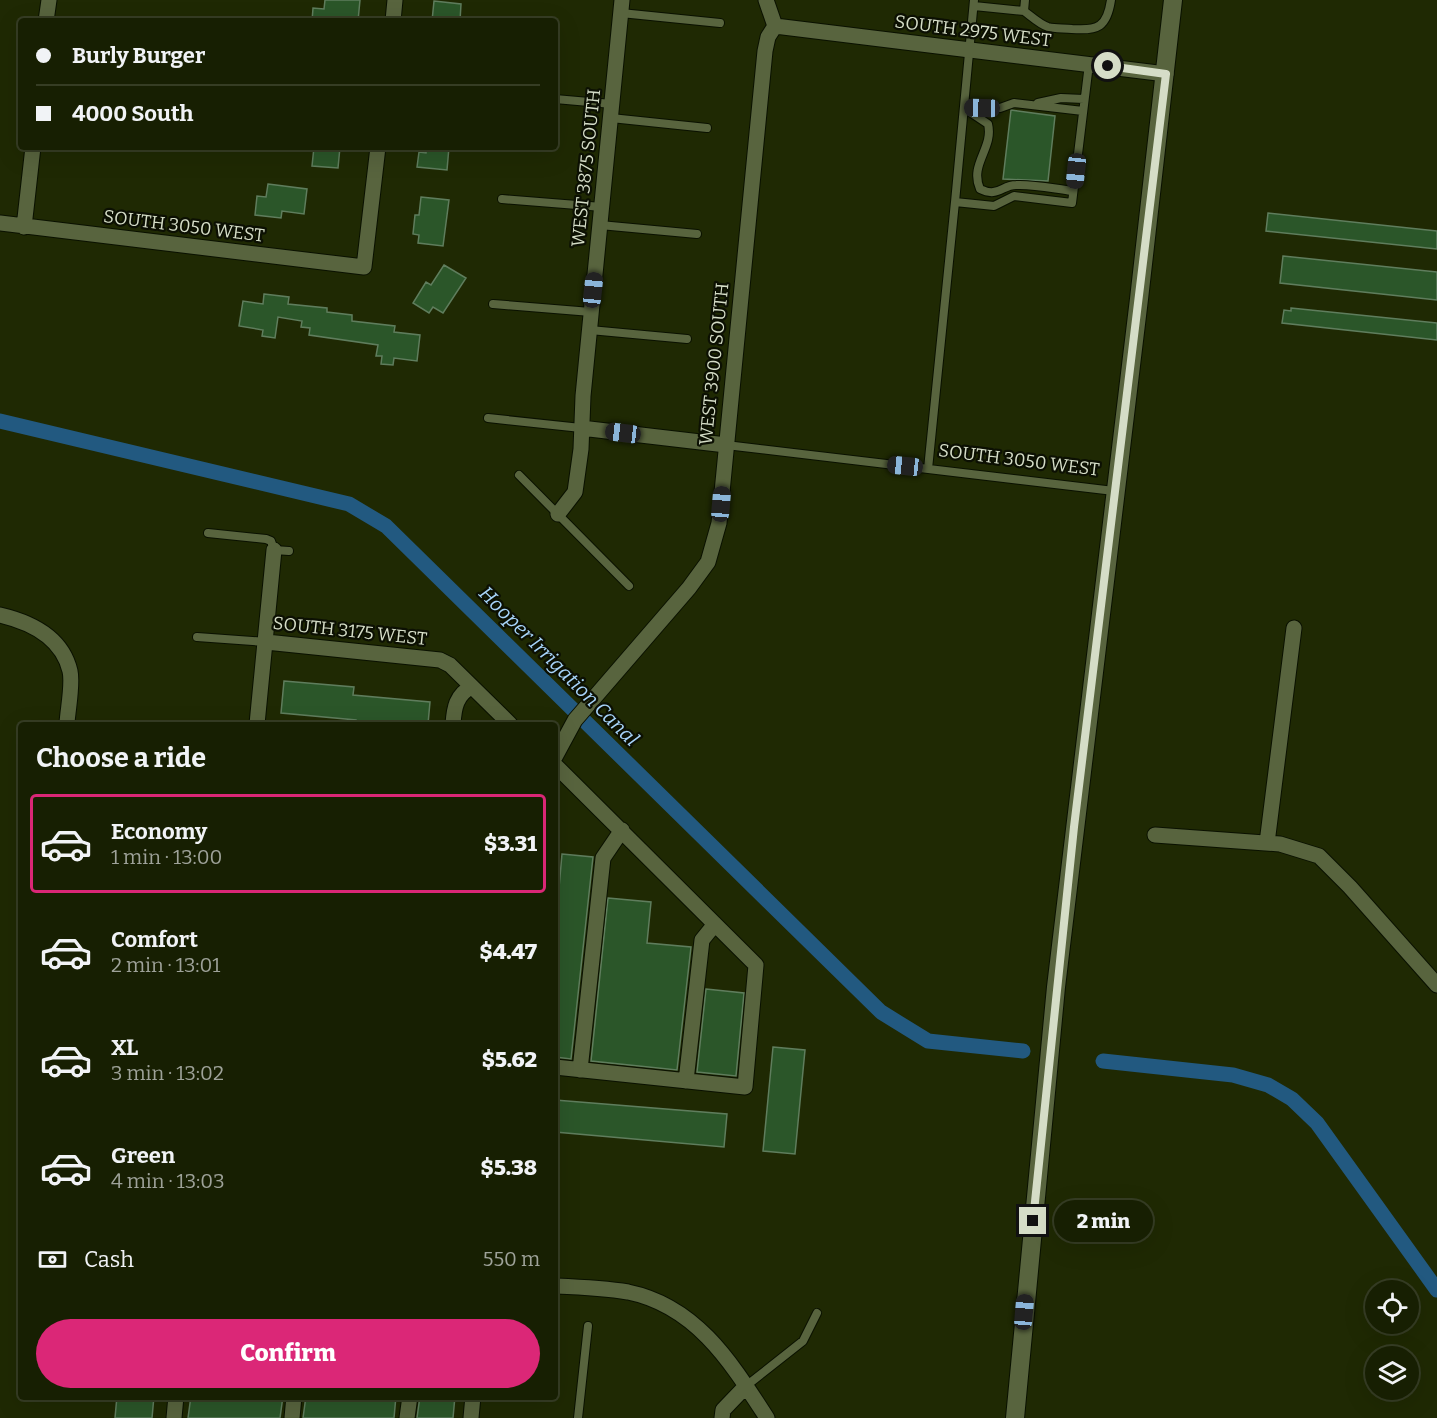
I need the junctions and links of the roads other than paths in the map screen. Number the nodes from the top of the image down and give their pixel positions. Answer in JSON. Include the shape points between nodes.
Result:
{"nodes":[{"id":1,"x":49,"y":0,"type":"edge"},
{"id":2,"x":395,"y":0,"type":"edge"},
{"id":3,"x":766,"y":0,"type":"edge"},
{"id":4,"x":1025,"y":0,"type":"edge"},
{"id":5,"x":1111,"y":0,"type":"edge"},
{"id":6,"x":1173,"y":0,"type":"edge"},
{"id":7,"x":974,"y":3,"type":"edge"},
{"id":8,"x":622,"y":7,"type":"edge"},
{"id":9,"x":1024,"y":11,"type":"junction"},
{"id":10,"x":46,"y":18,"type":"edge"},
{"id":11,"x":393,"y":18,"type":"edge"},
{"id":12,"x":720,"y":23,"type":"dead end"},
{"id":13,"x":775,"y":26,"type":"junction"},
{"id":14,"x":970,"y":51,"type":"junction"},
{"id":15,"x":1089,"y":64,"type":"junction"},
{"id":16,"x":1166,"y":74,"type":"junction"},
{"id":17,"x":1084,"y":99,"type":"junction"},
{"id":18,"x":558,"y":100,"type":"edge"},
{"id":19,"x":1029,"y":105,"type":"junction"},
{"id":20,"x":964,"y":108,"type":"junction"},
{"id":21,"x":611,"y":111,"type":"junction"},
{"id":22,"x":1083,"y":111,"type":"junction"},
{"id":23,"x":707,"y":128,"type":"dead end"},
{"id":24,"x":33,"y":150,"type":"edge"},
{"id":25,"x":378,"y":150,"type":"edge"},
{"id":26,"x":1073,"y":191,"type":"junction"},
{"id":27,"x":502,"y":199,"type":"dead end"},
{"id":28,"x":955,"y":202,"type":"junction"},
{"id":29,"x":602,"y":207,"type":"junction"},
{"id":30,"x":0,"y":223,"type":"edge"},
{"id":31,"x":600,"y":225,"type":"junction"},
{"id":32,"x":24,"y":227,"type":"junction"},
{"id":33,"x":697,"y":234,"type":"dead end"},
{"id":34,"x":493,"y":304,"type":"dead end"},
{"id":35,"x":591,"y":312,"type":"junction"},
{"id":36,"x":590,"y":330,"type":"junction"},
{"id":37,"x":687,"y":339,"type":"dead end"},
{"id":38,"x":488,"y":418,"type":"dead end"},
{"id":39,"x":581,"y":428,"type":"junction"},
{"id":40,"x":726,"y":445,"type":"junction"},
{"id":41,"x":928,"y":469,"type":"junction"},
{"id":42,"x":519,"y":475,"type":"dead end"},
{"id":43,"x":1116,"y":491,"type":"junction"},
{"id":44,"x":558,"y":514,"type":"junction"},
{"id":45,"x":208,"y":533,"type":"dead end"},
{"id":46,"x":282,"y":550,"type":"joint"},
{"id":47,"x":629,"y":586,"type":"dead end"},
{"id":48,"x":0,"y":615,"type":"edge"},
{"id":49,"x":1294,"y":628,"type":"dead end"},
{"id":50,"x":197,"y":637,"type":"dead end"},
{"id":51,"x":266,"y":642,"type":"junction"},
{"id":52,"x":472,"y":687,"type":"junction"},
{"id":53,"x":67,"y":722,"type":"edge"},
{"id":54,"x":257,"y":722,"type":"edge"},
{"id":55,"x":453,"y":722,"type":"edge"},
{"id":56,"x":508,"y":722,"type":"edge"},
{"id":57,"x":558,"y":751,"type":"edge"},
{"id":58,"x":558,"y":768,"type":"edge"},
{"id":59,"x":622,"y":830,"type":"junction"},
{"id":60,"x":1155,"y":835,"type":"dead end"},
{"id":61,"x":1267,"y":843,"type":"junction"},
{"id":62,"x":716,"y":924,"type":"junction"},
{"id":63,"x":1437,"y":986,"type":"edge"},
{"id":64,"x":558,"y":1067,"type":"edge"},
{"id":65,"x":580,"y":1070,"type":"junction"},
{"id":66,"x":686,"y":1081,"type":"junction"},
{"id":67,"x":558,"y":1286,"type":"edge"},
{"id":68,"x":817,"y":1313,"type":"dead end"},
{"id":69,"x":588,"y":1326,"type":"dead end"},
{"id":70,"x":746,"y":1386,"type":"junction"},
{"id":71,"x":176,"y":1400,"type":"edge"},
{"id":72,"x":294,"y":1400,"type":"edge"},
{"id":73,"x":409,"y":1400,"type":"edge"},
{"id":74,"x":473,"y":1400,"type":"edge"},
{"id":75,"x":174,"y":1418,"type":"edge"},
{"id":76,"x":292,"y":1418,"type":"edge"},
{"id":77,"x":407,"y":1418,"type":"edge"},
{"id":78,"x":471,"y":1418,"type":"edge"},
{"id":79,"x":579,"y":1418,"type":"edge"},
{"id":80,"x":722,"y":1418,"type":"edge"},
{"id":81,"x":767,"y":1418,"type":"edge"},
{"id":82,"x":1015,"y":1418,"type":"edge"}],
"edges":[{"from":1,"to":10,"type":"street"},
{"from":2,"to":11,"type":"street"},
{"from":3,"to":13,"type":"street"},
{"from":4,"to":9,"type":"lane"},
{"from":5,"to":9,"type":"lane","via":[[1105,21],[1087,30],[1048,27]]},
{"from":6,"to":16,"type":"main road"},
{"from":7,"to":9,"type":"lane"},
{"from":7,"to":14,"type":"lane"},
{"from":8,"to":12,"type":"lane"},
{"from":8,"to":21,"type":"street","name":"WEST 3875 SOUTH"},
{"from":13,"to":14,"type":"street","name":"SOUTH 2975 WEST"},
{"from":13,"to":40,"type":"street","name":"WEST 3900 SOUTH","via":[[765,51]]},
{"from":14,"to":15,"type":"street","name":"SOUTH 2975 WEST"},
{"from":14,"to":20,"type":"lane"},
{"from":15,"to":16,"type":"street","name":"SOUTH 2975 WEST"},
{"from":15,"to":17,"type":"lane"},
{"from":16,"to":43,"type":"main road"},
{"from":17,"to":19,"type":"lane","via":[[1061,98]]},
{"from":17,"to":22,"type":"lane"},
{"from":18,"to":21,"type":"lane"},
{"from":19,"to":20,"type":"lane"},
{"from":19,"to":22,"type":"lane"},
{"from":20,"to":26,"type":"lane","via":[[987,124],[989,132],[977,169],[980,189],[987,193],[1014,184]]},
{"from":20,"to":28,"type":"lane"},
{"from":21,"to":23,"type":"lane"},
{"from":21,"to":29,"type":"street","name":"WEST 3875 SOUTH"},
{"from":22,"to":26,"type":"lane"},
{"from":24,"to":32,"type":"street"},
{"from":25,"to":32,"type":"street","name":"SOUTH 3050 WEST","via":[[364,267]]},
{"from":26,"to":28,"type":"lane","via":[[1072,203],[1014,196],[994,206]]},
{"from":27,"to":29,"type":"lane"},
{"from":28,"to":41,"type":"lane"},
{"from":29,"to":31,"type":"street","name":"WEST 3875 SOUTH"},
{"from":30,"to":32,"type":"street","name":"SOUTH 3050 WEST"},
{"from":31,"to":33,"type":"lane"},
{"from":31,"to":35,"type":"street","name":"WEST 3875 SOUTH"},
{"from":34,"to":35,"type":"lane"},
{"from":35,"to":36,"type":"street","name":"WEST 3875 SOUTH"},
{"from":36,"to":37,"type":"lane"},
{"from":36,"to":39,"type":"street","name":"WEST 3875 SOUTH"},
{"from":38,"to":39,"type":"lane","name":"SOUTH 3050 WEST"},
{"from":39,"to":40,"type":"street","name":"SOUTH 3050 WEST"},
{"from":39,"to":44,"type":"street","name":"WEST 3875 SOUTH","via":[[575,492]]},
{"from":40,"to":41,"type":"lane","name":"SOUTH 3050 WEST"},
{"from":40,"to":57,"type":"street","name":"WEST 3900 SOUTH","via":[[719,523],[708,562],[595,694]]},
{"from":41,"to":43,"type":"lane","name":"SOUTH 3050 WEST"},
{"from":42,"to":44,"type":"lane"},
{"from":43,"to":82,"type":"main road","via":[[1056,987]]},
{"from":44,"to":47,"type":"lane"},
{"from":45,"to":46,"type":"lane","via":[[266,539]]},
{"from":46,"to":51,"type":"street"},
{"from":48,"to":53,"type":"street","via":[[36,627],[65,656],[71,672]]},
{"from":49,"to":61,"type":"street"},
{"from":50,"to":51,"type":"lane","name":"SOUTH 3175 WEST"},
{"from":51,"to":52,"type":"street","name":"SOUTH 3175 WEST","via":[[440,660]]},
{"from":51,"to":54,"type":"street"},
{"from":52,"to":55,"type":"street","via":[[457,700]]},
{"from":52,"to":56,"type":"street","name":"SOUTH 3175 WEST"},
{"from":58,"to":59,"type":"street"},
{"from":59,"to":62,"type":"street"},
{"from":59,"to":65,"type":"street","via":[[603,858]]},
{"from":60,"to":61,"type":"street"},
{"from":61,"to":63,"type":"street","via":[[1318,856]]},
{"from":62,"to":66,"type":"street","via":[[702,940]]},
{"from":62,"to":66,"type":"street","via":[[756,964],[745,1087]]},
{"from":64,"to":65,"type":"street"},
{"from":65,"to":66,"type":"street"},
{"from":67,"to":70,"type":"street","via":[[630,1293],[656,1300],[713,1340]]},
{"from":68,"to":70,"type":"lane","via":[[803,1341]]},
{"from":69,"to":79,"type":"lane"},
{"from":70,"to":80,"type":"street","via":[[723,1410]]},
{"from":70,"to":81,"type":"street"},
{"from":71,"to":75,"type":"street"},
{"from":72,"to":76,"type":"street"},
{"from":73,"to":77,"type":"street"},
{"from":74,"to":78,"type":"street"}]}
